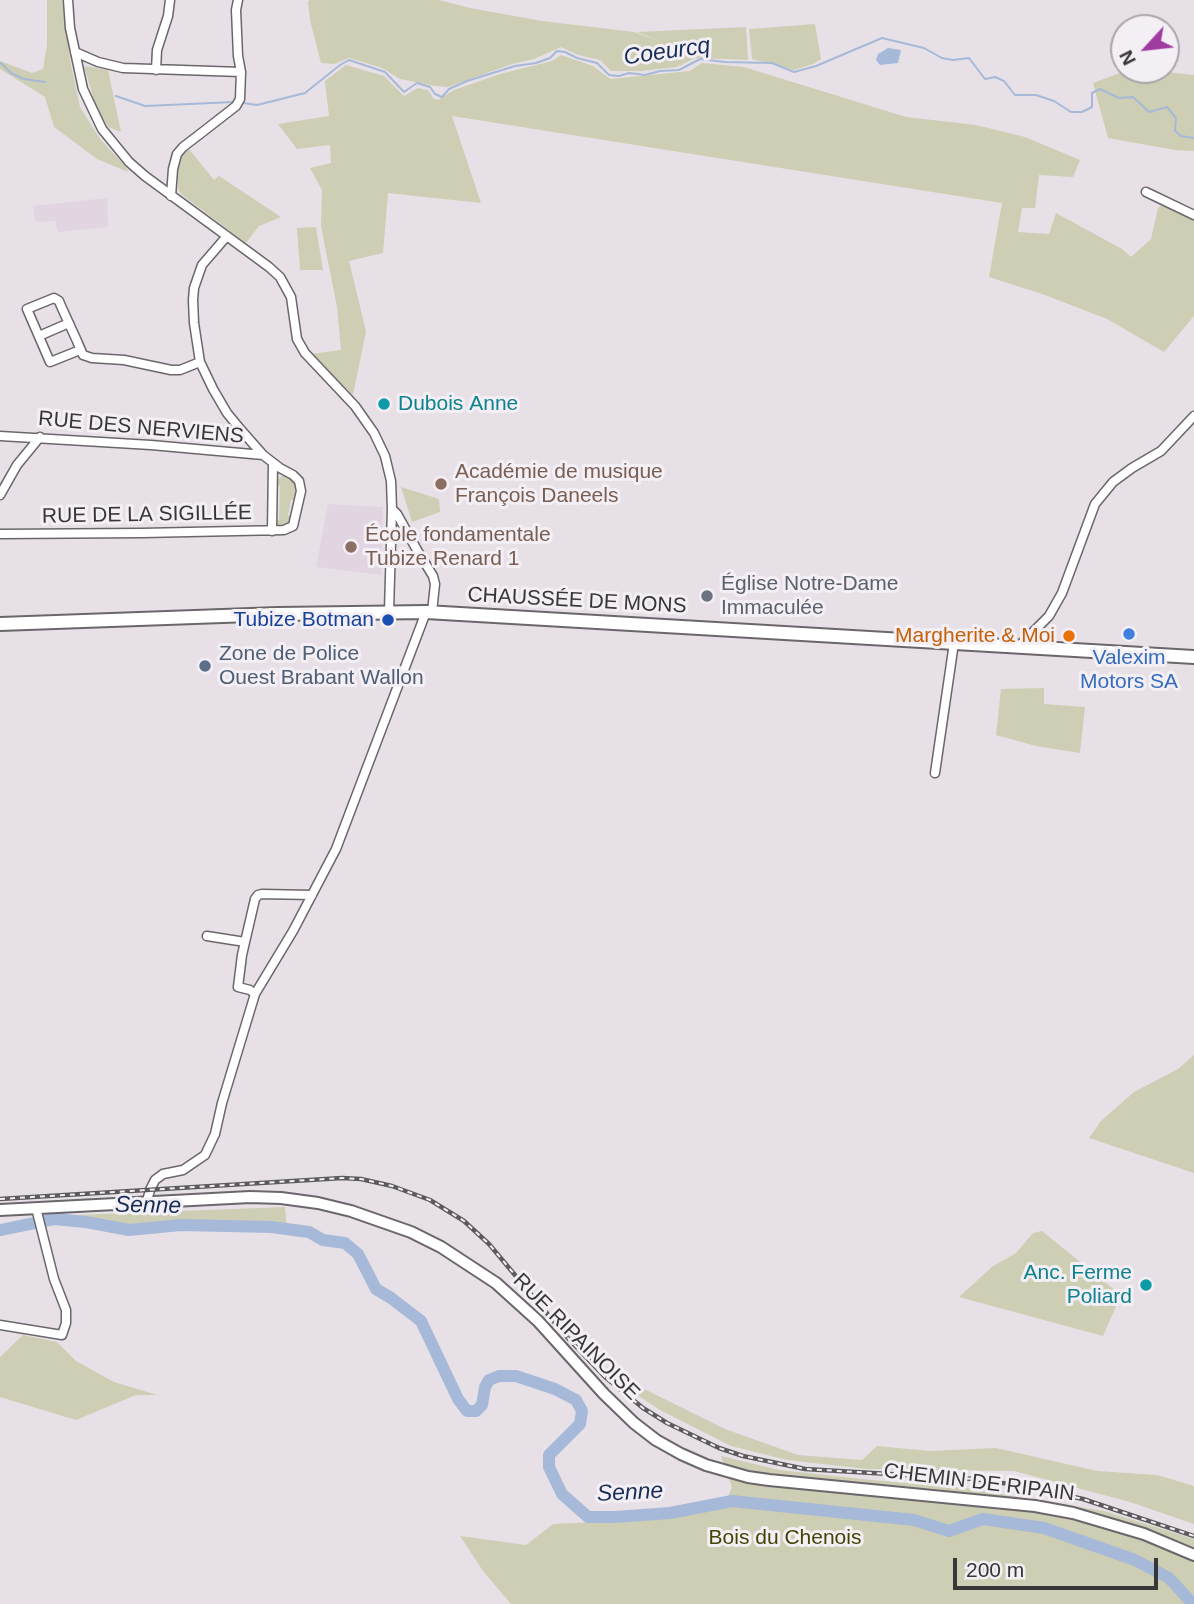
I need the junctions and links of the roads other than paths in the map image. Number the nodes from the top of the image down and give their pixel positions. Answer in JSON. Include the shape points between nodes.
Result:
{"nodes":[{"id":1,"x":170,"y":0,"type":"edge"},
{"id":2,"x":238,"y":0,"type":"edge"},
{"id":3,"x":68,"y":2,"type":"edge"},
{"id":4,"x":75,"y":52,"type":"junction"},
{"id":5,"x":156,"y":70,"type":"junction"},
{"id":6,"x":241,"y":72,"type":"junction"},
{"id":7,"x":1146,"y":192,"type":"dead end"},
{"id":8,"x":171,"y":195,"type":"junction"},
{"id":9,"x":1194,"y":215,"type":"edge"},
{"id":10,"x":227,"y":236,"type":"junction"},
{"id":11,"x":69,"y":323,"type":"junction"},
{"id":12,"x":39,"y":336,"type":"junction"},
{"id":13,"x":80,"y":350,"type":"junction"},
{"id":14,"x":200,"y":362,"type":"junction"},
{"id":15,"x":1194,"y":416,"type":"edge"},
{"id":16,"x":0,"y":436,"type":"edge"},
{"id":17,"x":40,"y":437,"type":"junction"},
{"id":18,"x":263,"y":455,"type":"junction"},
{"id":19,"x":273,"y":463,"type":"junction"},
{"id":20,"x":0,"y":495,"type":"edge"},
{"id":21,"x":391,"y":509,"type":"junction"},
{"id":22,"x":272,"y":531,"type":"junction"},
{"id":23,"x":0,"y":534,"type":"edge"},
{"id":24,"x":389,"y":611,"type":"junction"},
{"id":25,"x":429,"y":612,"type":"junction"},
{"id":26,"x":0,"y":624,"type":"edge"},
{"id":27,"x":954,"y":643,"type":"junction"},
{"id":28,"x":1020,"y":646,"type":"junction"},
{"id":29,"x":1194,"y":657,"type":"edge"},
{"id":30,"x":935,"y":774,"type":"dead end"},
{"id":31,"x":312,"y":895,"type":"junction"},
{"id":32,"x":207,"y":936,"type":"dead end"},
{"id":33,"x":245,"y":942,"type":"junction"},
{"id":34,"x":255,"y":994,"type":"junction"},
{"id":35,"x":147,"y":1202,"type":"junction"},
{"id":36,"x":0,"y":1210,"type":"edge"},
{"id":37,"x":37,"y":1212,"type":"junction"},
{"id":38,"x":0,"y":1325,"type":"edge"},
{"id":39,"x":835,"y":1486,"type":"joint"},
{"id":40,"x":1194,"y":1555,"type":"edge"}],
"edges":[{"from":1,"to":5,"type":"street"},
{"from":2,"to":6,"type":"street"},
{"from":3,"to":4,"type":"street"},
{"from":4,"to":5,"type":"street","via":[[123,68]]},
{"from":4,"to":8,"type":"street","via":[[83,89],[102,128],[136,169]]},
{"from":5,"to":6,"type":"street"},
{"from":6,"to":8,"type":"street","via":[[239,101],[177,154]]},
{"from":7,"to":9,"type":"street"},
{"from":8,"to":10,"type":"street"},
{"from":10,"to":14,"type":"street","via":[[202,265],[194,288]]},
{"from":10,"to":21,"type":"street","via":[[269,267],[287,287],[304,353],[355,406],[385,456]]},
{"from":11,"to":12,"type":"street"},
{"from":11,"to":12,"type":"street","via":[[54,298],[27,309]]},
{"from":11,"to":13,"type":"street"},
{"from":12,"to":13,"type":"street","via":[[50,362]]},
{"from":13,"to":14,"type":"street","via":[[92,358],[171,370]]},
{"from":14,"to":18,"type":"street","via":[[227,413]]},
{"from":15,"to":28,"type":"street","via":[[1161,451],[1112,482],[1095,504],[1062,593]]},
{"from":16,"to":17,"type":"street","name":"RUE DES NERVIENS"},
{"from":17,"to":18,"type":"street","name":"RUE DES NERVIENS"},
{"from":17,"to":20,"type":"street"},
{"from":18,"to":19,"type":"street"},
{"from":19,"to":22,"type":"street"},
{"from":19,"to":22,"type":"street","name":"RUE DE LA SIGILLÉE","via":[[296,477],[301,487],[293,526]]},
{"from":21,"to":24,"type":"street"},
{"from":21,"to":25,"type":"street","via":[[433,576]]},
{"from":22,"to":23,"type":"street","name":"RUE DE LA SIGILLÉE"},
{"from":24,"to":25,"type":"main road","name":"CHAUSSÉE DE MONS"},
{"from":24,"to":26,"type":"main road","name":"CHAUSSÉE DE MONS"},
{"from":25,"to":27,"type":"main road","name":"CHAUSSÉE DE MONS"},
{"from":25,"to":31,"type":"street","via":[[336,849]]},
{"from":27,"to":28,"type":"main road","name":"CHAUSSÉE DE MONS"},
{"from":27,"to":30,"type":"street"},
{"from":28,"to":29,"type":"main road","name":"CHAUSSÉE DE MONS"},
{"from":31,"to":33,"type":"street","via":[[258,895]]},
{"from":31,"to":34,"type":"street"},
{"from":32,"to":33,"type":"street"},
{"from":33,"to":34,"type":"street","via":[[238,987]]},
{"from":34,"to":35,"type":"street","via":[[205,1155],[183,1170],[155,1180]]},
{"from":35,"to":37,"type":"street","name":"RUE RIPAINOISE"},
{"from":35,"to":39,"type":"street","name":"RUE RIPAINOISE","via":[[281,1198],[351,1211],[411,1232],[467,1263],[515,1299],[604,1394],[656,1440],[728,1472]]},
{"from":36,"to":37,"type":"street","name":"RUE RIPAINOISE"},
{"from":37,"to":38,"type":"street","via":[[66,1310],[62,1335]]},
{"from":39,"to":40,"type":"street","name":"CHEMIN DE RIPAIN","via":[[1073,1513]]}]}
